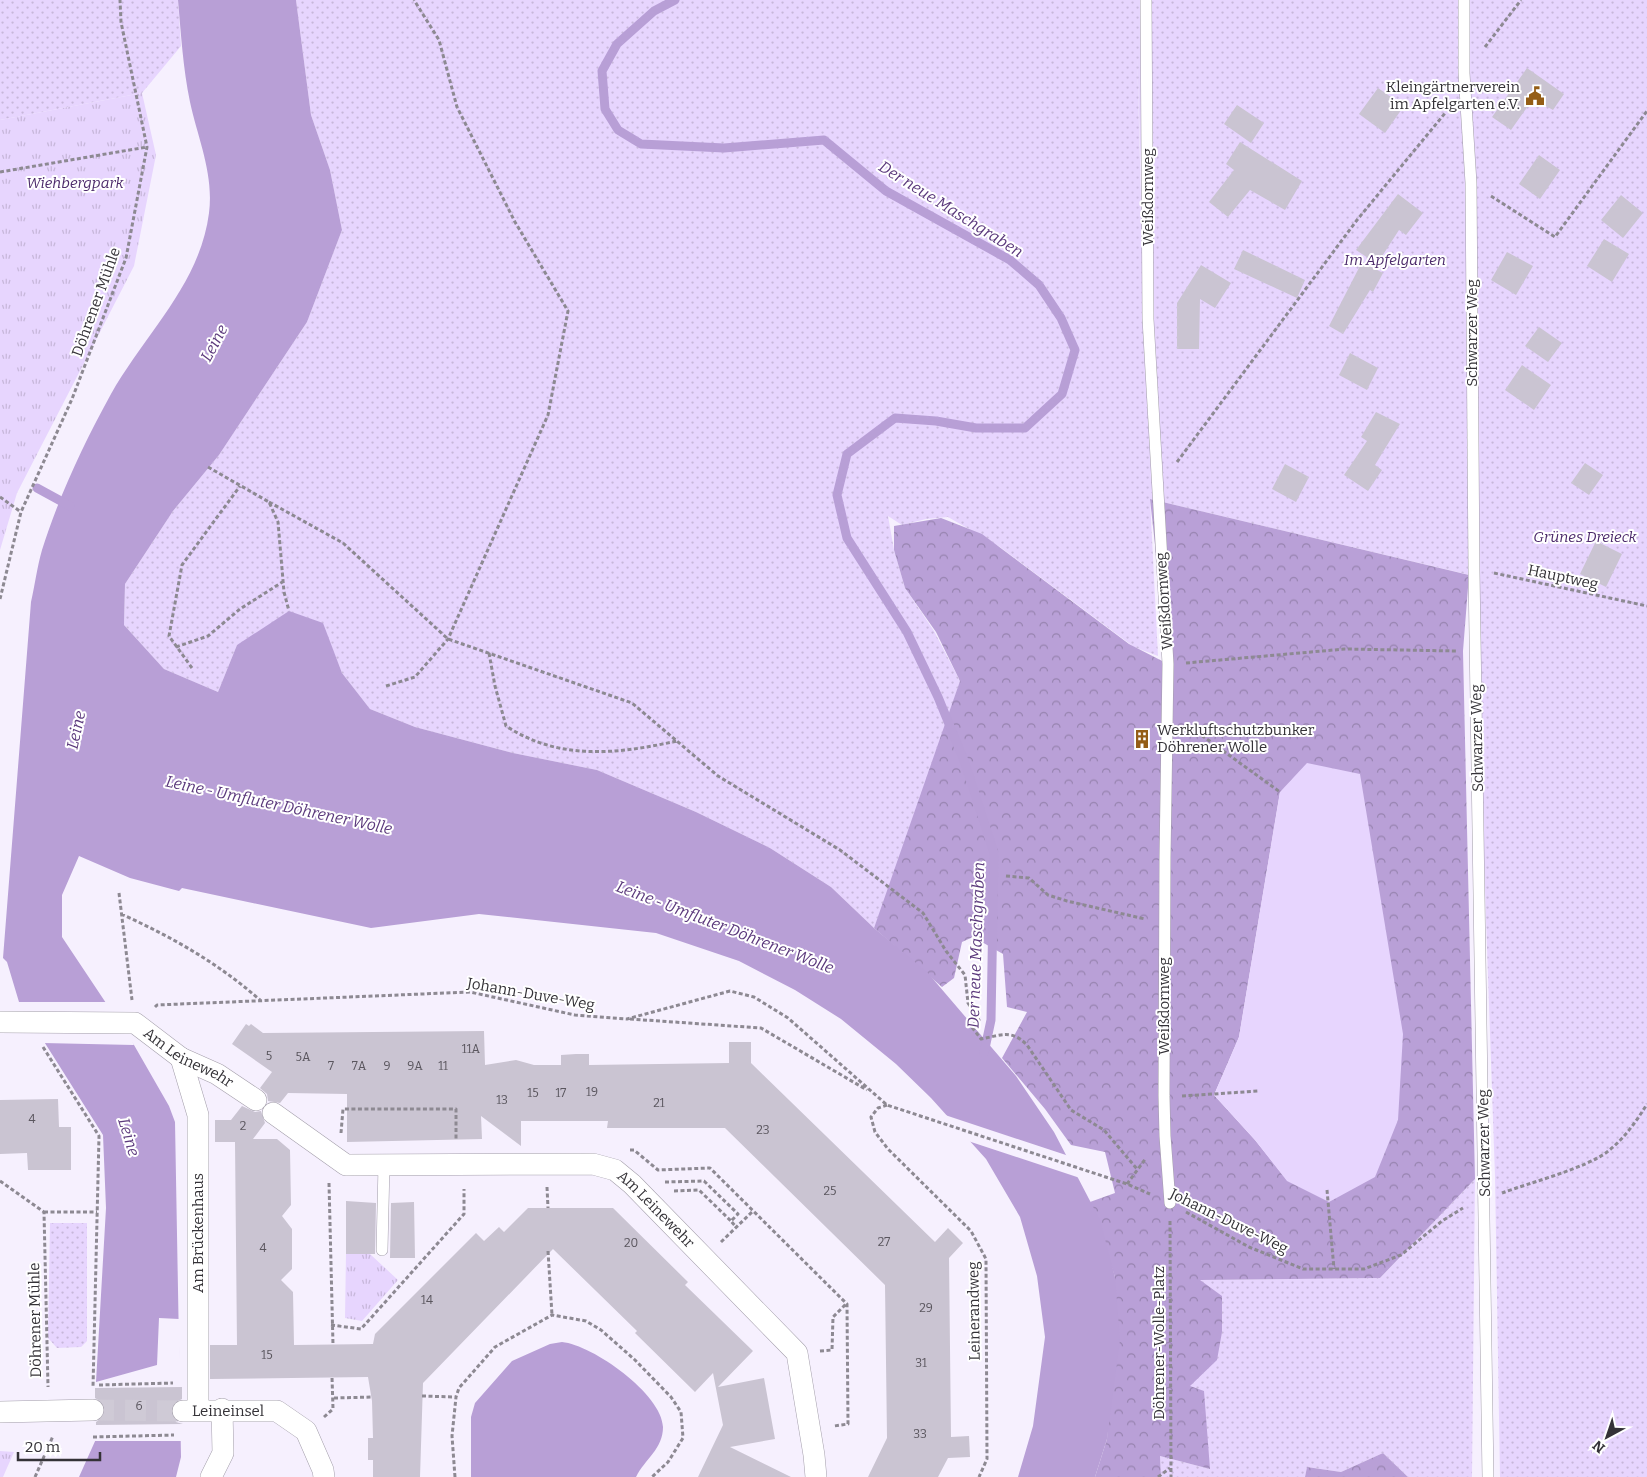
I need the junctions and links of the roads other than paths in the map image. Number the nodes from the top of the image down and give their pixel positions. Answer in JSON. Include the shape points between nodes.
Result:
{"nodes":[{"id":1,"x":1146,"y":0,"type":"edge"},
{"id":2,"x":1464,"y":0,"type":"edge"},
{"id":3,"x":0,"y":1022,"type":"edge"},
{"id":4,"x":182,"y":1058,"type":"junction"},
{"id":5,"x":384,"y":1165,"type":"junction"},
{"id":6,"x":1170,"y":1203,"type":"road end"},
{"id":7,"x":382,"y":1250,"type":"dead end"},
{"id":8,"x":222,"y":1409,"type":"junction"},
{"id":9,"x":93,"y":1410,"type":"tunnel mouth"},
{"id":10,"x":191,"y":1410,"type":"joint"},
{"id":11,"x":0,"y":1412,"type":"edge"},
{"id":12,"x":211,"y":1477,"type":"edge"},
{"id":13,"x":324,"y":1477,"type":"edge"},
{"id":14,"x":816,"y":1477,"type":"edge"},
{"id":15,"x":1488,"y":1477,"type":"edge"}],
"edges":[{"from":1,"to":6,"type":"lane","name":"Weißdornweg","via":[[1148,319],[1168,664],[1164,1136]]},
{"from":2,"to":15,"type":"lane","name":"Schwarzer Weg","via":[[1464,73],[1471,183]]},
{"from":3,"to":4,"type":"street","name":"Am Leinewehr","via":[[135,1023]]},
{"from":4,"to":5,"type":"street","name":"Am Leinewehr","via":[[217,1074],[346,1165]]},
{"from":4,"to":10,"type":"street","name":"Am Brückenhaus","via":[[198,1115]]},
{"from":5,"to":7,"type":"lane"},
{"from":5,"to":14,"type":"street","name":"Am Leinewehr","via":[[594,1164],[615,1170],[797,1353]]},
{"from":8,"to":10,"type":"street","name":"Leineinsel"},
{"from":8,"to":12,"type":"street","via":[[223,1453]]},
{"from":8,"to":13,"type":"street","name":"Leineinsel","via":[[277,1411],[306,1431]]},
{"from":9,"to":11,"type":"street"}]}
